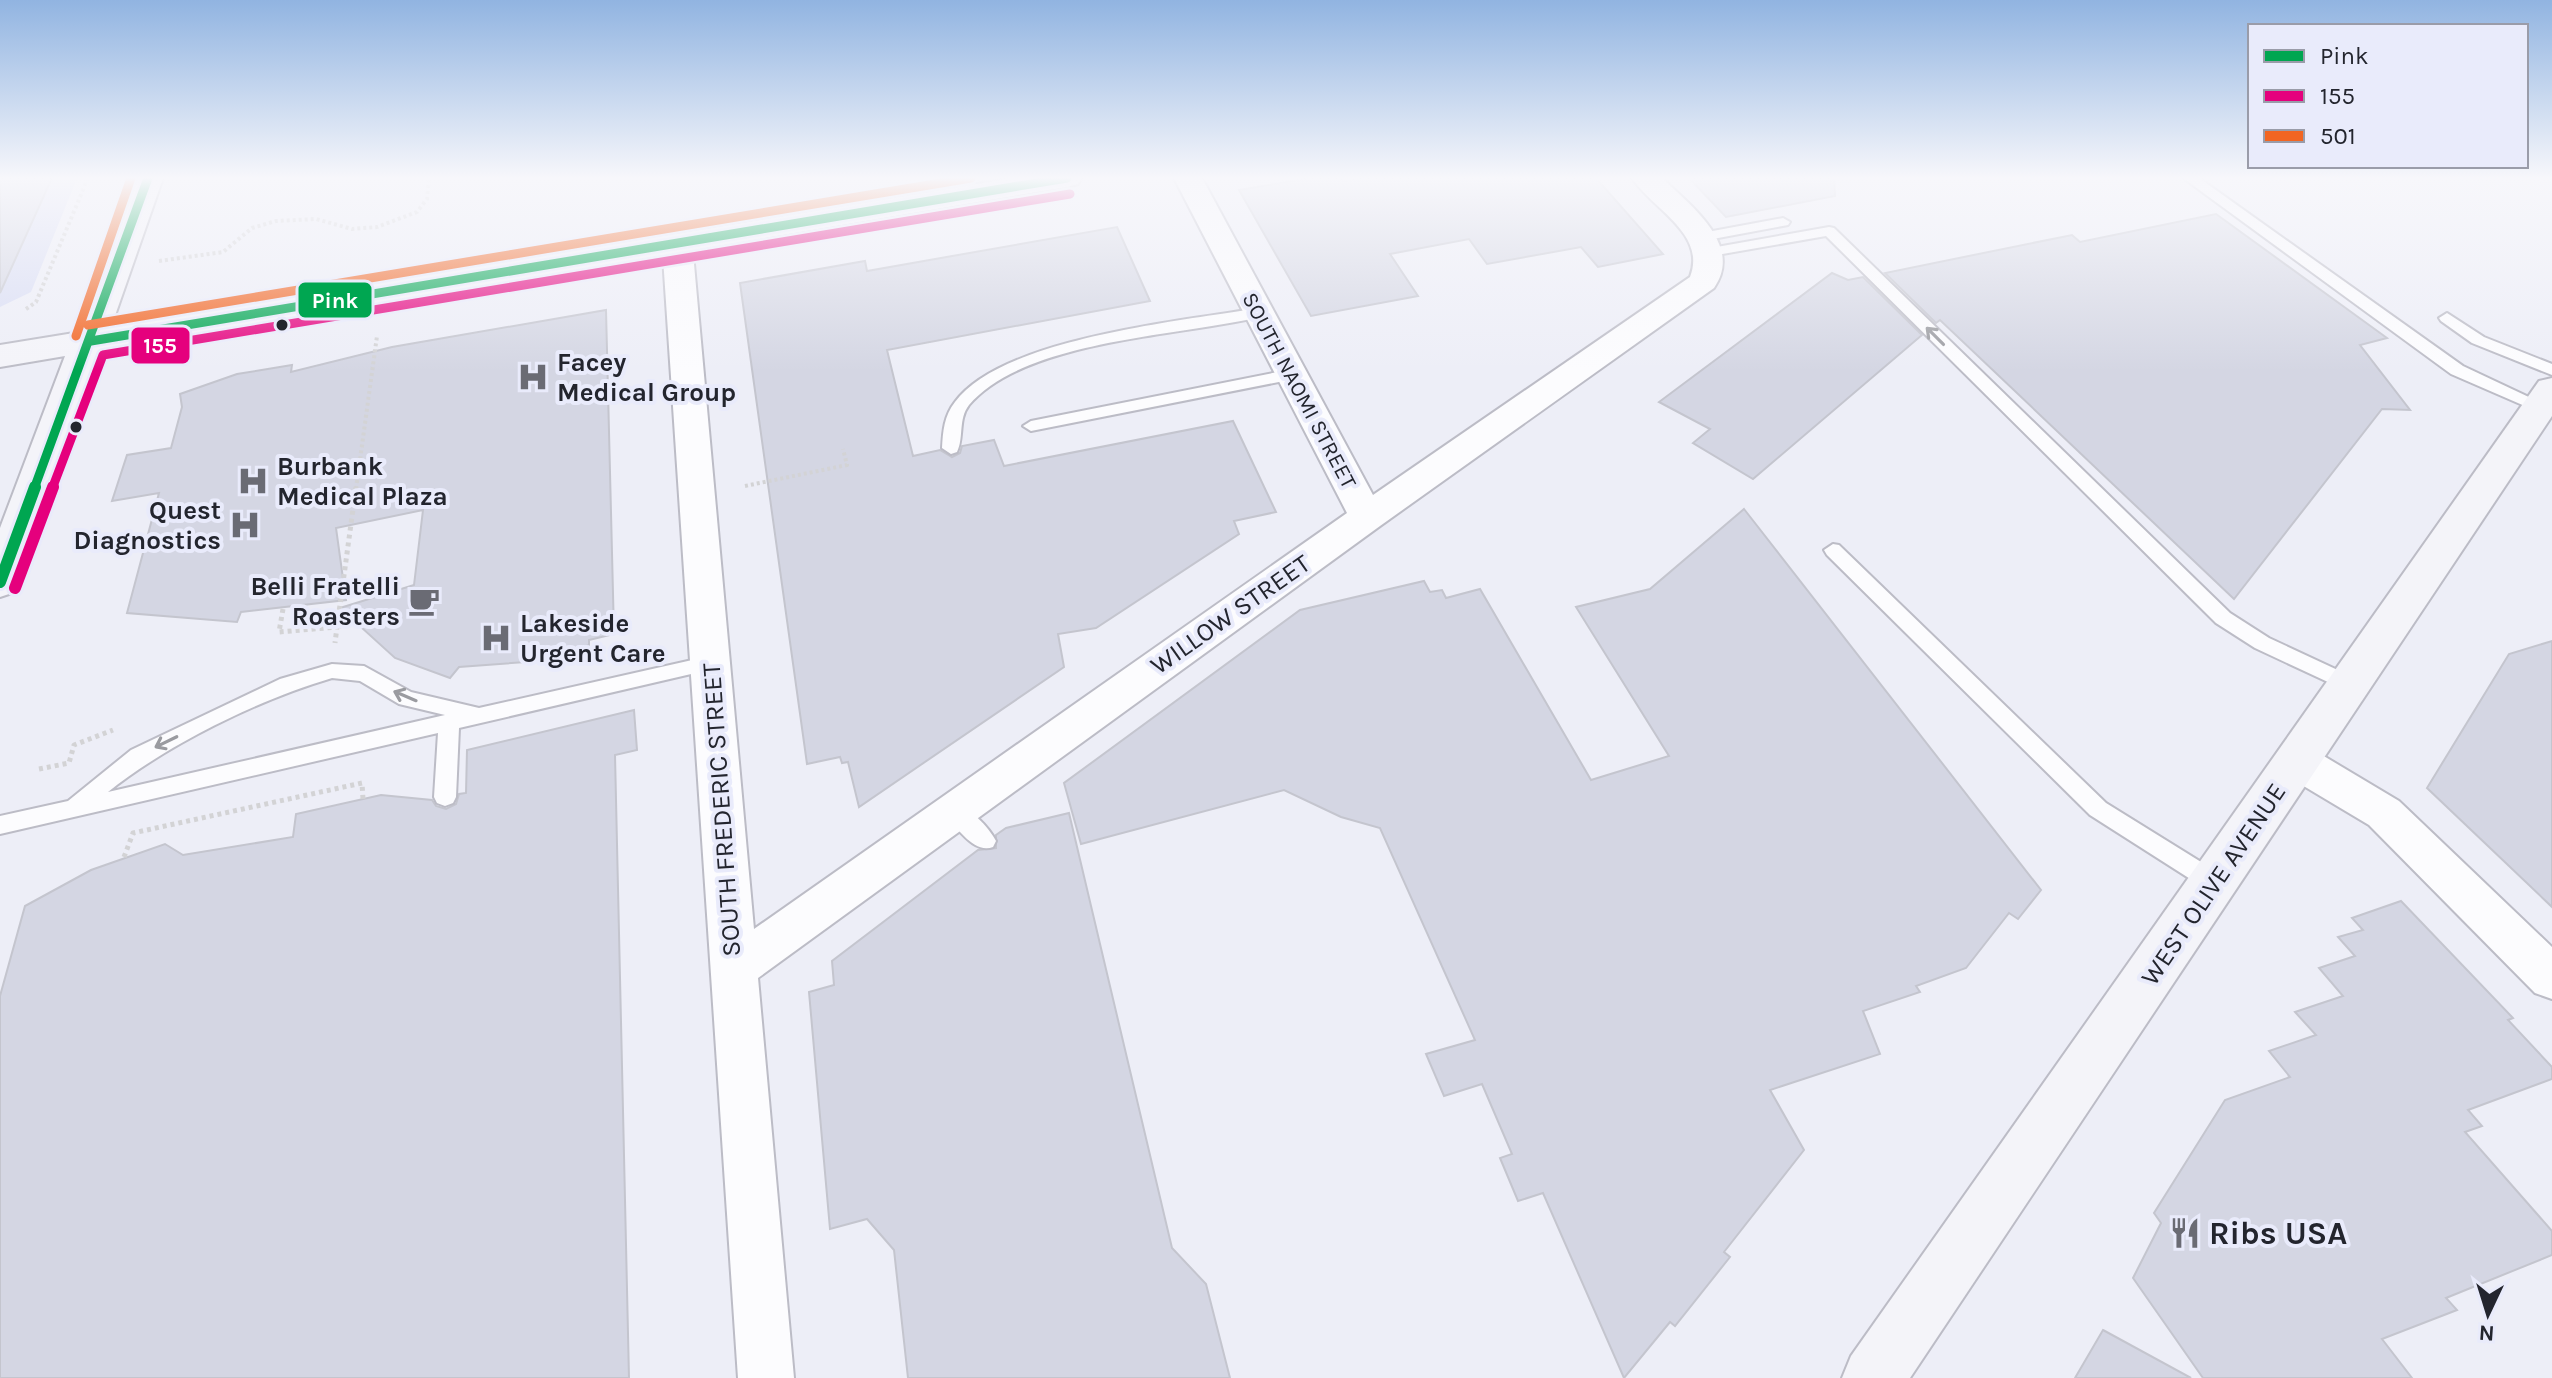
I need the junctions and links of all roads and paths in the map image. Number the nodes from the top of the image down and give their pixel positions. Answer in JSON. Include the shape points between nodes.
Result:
{"nodes":[{"id":1,"x":61,"y":242,"type":"edge"},
{"id":2,"x":126,"y":242,"type":"edge"},
{"id":3,"x":235,"y":242,"type":"edge"},
{"id":4,"x":675,"y":242,"type":"edge"},
{"id":5,"x":677,"y":242,"type":"edge"},
{"id":6,"x":1222,"y":242,"type":"edge"},
{"id":7,"x":1704,"y":242,"type":"edge"},
{"id":8,"x":1715,"y":242,"type":"edge"},
{"id":9,"x":1730,"y":242,"type":"edge"},
{"id":10,"x":1840,"y":242,"type":"edge"},
{"id":11,"x":2287,"y":242,"type":"edge"},
{"id":12,"x":1706,"y":245,"type":"junction"},
{"id":13,"x":117,"y":267,"type":"junction"},
{"id":14,"x":26,"y":309,"type":"dead end"},
{"id":15,"x":1259,"y":313,"type":"junction"},
{"id":16,"x":2447,"y":318,"type":"dead end"},
{"id":17,"x":377,"y":336,"type":"dead end"},
{"id":18,"x":91,"y":341,"type":"junction"},
{"id":19,"x":0,"y":356,"type":"edge"},
{"id":20,"x":1293,"y":374,"type":"junction"},
{"id":21,"x":2549,"y":392,"type":"edge"},
{"id":22,"x":1031,"y":426,"type":"dead end"},
{"id":23,"x":951,"y":448,"type":"dead end"},
{"id":24,"x":843,"y":449,"type":"dead end"},
{"id":25,"x":745,"y":486,"type":"dead end"},
{"id":26,"x":1367,"y":517,"type":"junction"},
{"id":27,"x":1833,"y":550,"type":"dead end"},
{"id":28,"x":0,"y":582,"type":"edge"},
{"id":29,"x":377,"y":612,"type":"dead end"},
{"id":30,"x":710,"y":663,"type":"junction"},
{"id":31,"x":2350,"y":684,"type":"junction"},
{"id":32,"x":480,"y":716,"type":"junction"},
{"id":33,"x":449,"y":722,"type":"junction"},
{"id":34,"x":2297,"y":761,"type":"junction"},
{"id":35,"x":445,"y":797,"type":"dead end"},
{"id":36,"x":363,"y":799,"type":"dead end"},
{"id":37,"x":71,"y":809,"type":"junction"},
{"id":38,"x":954,"y":811,"type":"junction"},
{"id":39,"x":0,"y":825,"type":"edge"},
{"id":40,"x":985,"y":841,"type":"dead end"},
{"id":41,"x":124,"y":857,"type":"dead end"},
{"id":42,"x":2214,"y":882,"type":"junction"},
{"id":43,"x":734,"y":969,"type":"junction"},
{"id":44,"x":2552,"y":978,"type":"edge"},
{"id":45,"x":1875,"y":1377,"type":"edge"},
{"id":46,"x":766,"y":1378,"type":"edge"}],
"edges":[{"from":1,"to":14,"type":"path","via":[[36,302]]},
{"from":2,"to":13,"type":"main road"},
{"from":3,"to":13,"type":"path","via":[[223,252]]},
{"from":4,"to":18,"type":"main road"},
{"from":5,"to":30,"type":"street","name":"SOUTH FREDERIC STREET"},
{"from":6,"to":15,"type":"street","name":"SOUTH NAOMI STREET"},
{"from":7,"to":12,"type":"street"},
{"from":8,"to":12,"type":"lane"},
{"from":9,"to":12,"type":"lane","one_way":true},
{"from":31,"to":10,"type":"lane","one_way":true,"via":[[2262,643],[2223,618]]},
{"from":11,"to":21,"type":"lane","via":[[2457,370]]},
{"from":12,"to":26,"type":"street","name":"WILLOW STREET","via":[[1710,271],[1703,282]]},
{"from":13,"to":18,"type":"main road"},
{"from":15,"to":20,"type":"street","name":"SOUTH NAOMI STREET"},
{"from":15,"to":23,"type":"lane","via":[[1064,349],[1020,363],[963,401],[952,422]]},
{"from":16,"to":21,"type":"lane"},
{"from":17,"to":29,"type":"path","via":[[337,627]]},
{"from":18,"to":19,"type":"main road"},
{"from":18,"to":28,"type":"main road"},
{"from":20,"to":22,"type":"lane"},
{"from":20,"to":26,"type":"street","name":"SOUTH NAOMI STREET"},
{"from":21,"to":31,"type":"main road","name":"WEST OLIVE AVENUE"},
{"from":24,"to":25,"type":"path","via":[[847,465]]},
{"from":26,"to":38,"type":"street","name":"WILLOW STREET"},
{"from":27,"to":42,"type":"lane","via":[[2098,809]]},
{"from":30,"to":32,"type":"lane"},
{"from":30,"to":43,"type":"street","name":"SOUTH FREDERIC STREET"},
{"from":31,"to":34,"type":"main road","name":"WEST OLIVE AVENUE"},
{"from":32,"to":33,"type":"lane"},
{"from":32,"to":37,"type":"lane","one_way":true,"via":[[406,699],[364,674],[332,671],[287,684],[138,756]]},
{"from":33,"to":35,"type":"lane"},
{"from":33,"to":37,"type":"lane"},
{"from":34,"to":42,"type":"main road","name":"WEST OLIVE AVENUE"},
{"from":34,"to":44,"type":"street","via":[[2384,813]]},
{"from":36,"to":41,"type":"path","via":[[362,783],[133,833]]},
{"from":37,"to":39,"type":"lane"},
{"from":38,"to":40,"type":"lane"},
{"from":38,"to":43,"type":"street","name":"WILLOW STREET"},
{"from":42,"to":45,"type":"main road","name":"WEST OLIVE AVENUE"},
{"from":43,"to":46,"type":"street","name":"SOUTH FREDERIC STREET"}]}
